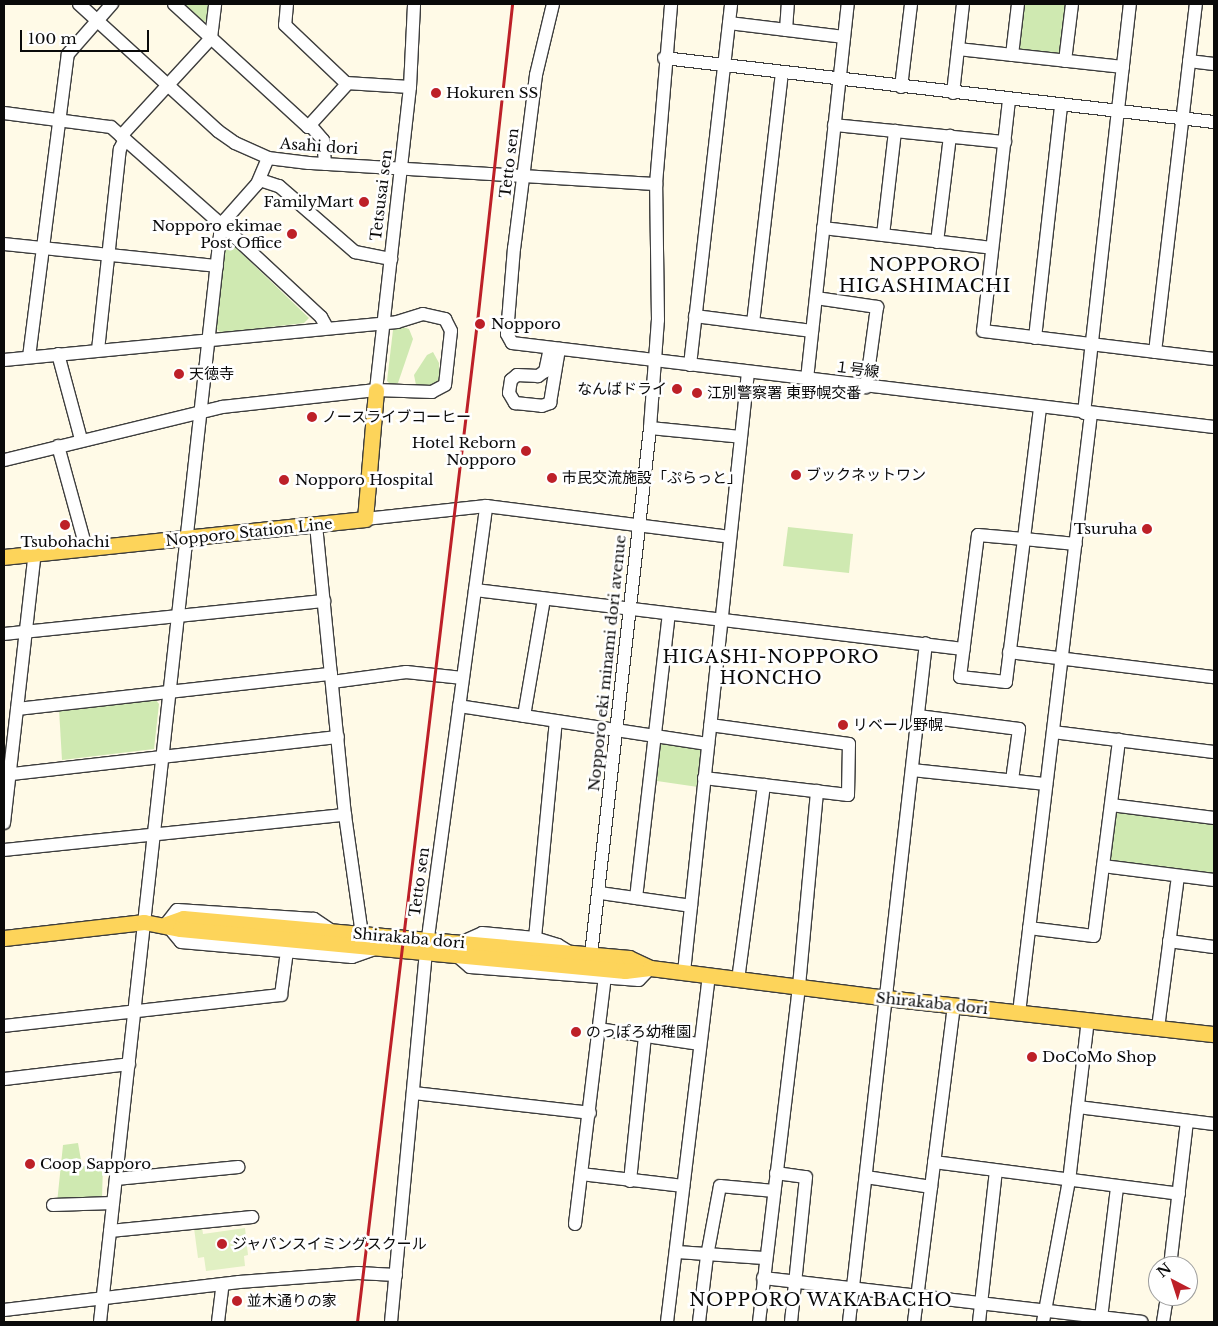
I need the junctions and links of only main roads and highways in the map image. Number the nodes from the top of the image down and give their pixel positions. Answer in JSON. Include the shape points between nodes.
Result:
{"nodes":[{"id":1,"x":376,"y":390,"type":"road end"},
{"id":2,"x":4,"y":557,"type":"edge"},
{"id":3,"x":166,"y":924,"type":"junction"},
{"id":4,"x":4,"y":938,"type":"edge"},
{"id":5,"x":427,"y":946,"type":"junction"},
{"id":6,"x":458,"y":949,"type":"junction"},
{"id":7,"x":590,"y":961,"type":"junction"},
{"id":8,"x":1214,"y":1034,"type":"edge"}],
"edges":[{"from":1,"to":2,"type":"main road","name":"Nopporo Station Line","via":[[365,519]]},
{"from":3,"to":4,"type":"main road","name":"Shirakaba dori","via":[[144,922]]},
{"from":3,"to":5,"type":"main road","name":"Shirakaba dori","via":[[180,929],[378,948]]},
{"from":3,"to":5,"type":"main road","name":"Shirakaba dori","via":[[183,918],[362,934]]},
{"from":5,"to":6,"type":"main road","name":"Shirakaba dori"},
{"from":6,"to":7,"type":"main road","name":"Shirakaba dori"},
{"from":6,"to":7,"type":"main road","name":"Shirakaba dori","via":[[570,953]]},
{"from":7,"to":8,"type":"main road","name":"Shirakaba dori","via":[[625,971],[650,968]]}]}
